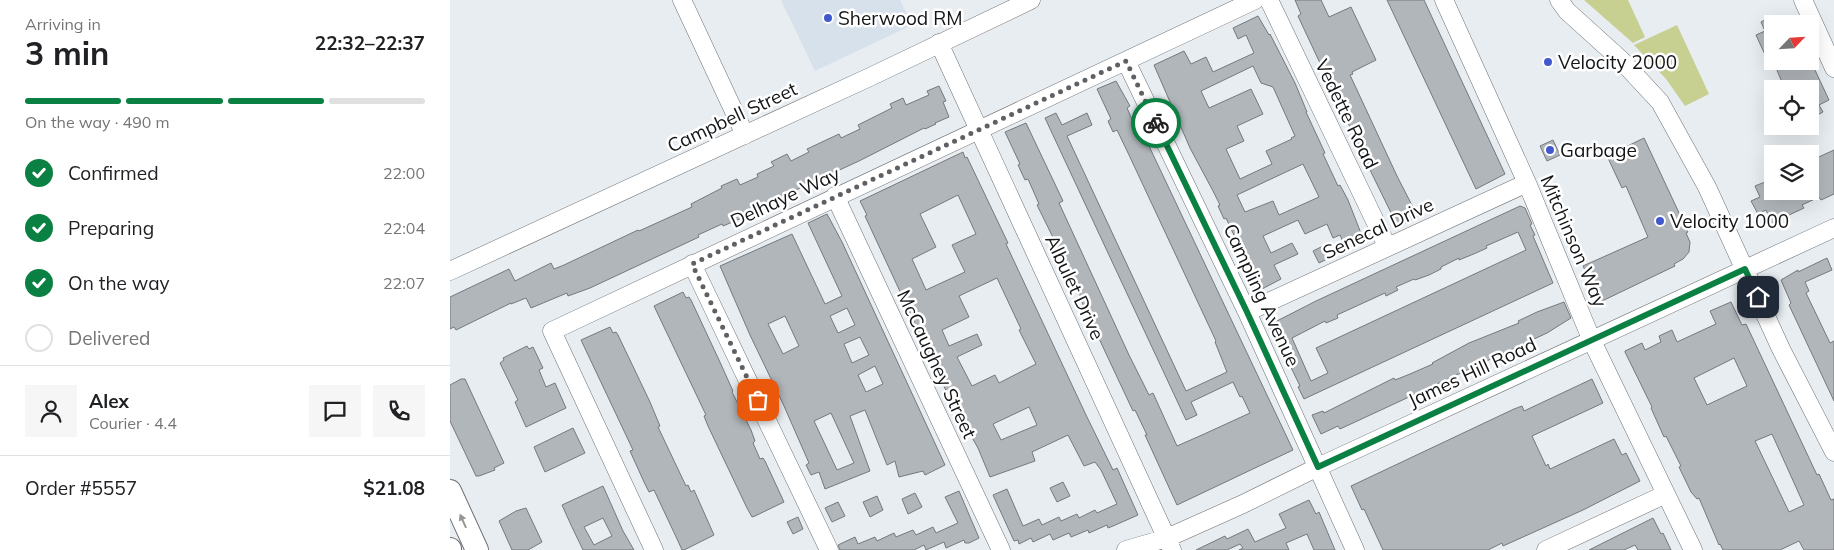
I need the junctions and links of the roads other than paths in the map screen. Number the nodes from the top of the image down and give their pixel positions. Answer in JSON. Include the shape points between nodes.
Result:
{"nodes":[{"id":1,"x":682,"y":0,"type":"edge"},
{"id":2,"x":1030,"y":0,"type":"edge"},
{"id":3,"x":1256,"y":0,"type":"edge"},
{"id":4,"x":1269,"y":0,"type":"edge"},
{"id":5,"x":1444,"y":0,"type":"edge"},
{"id":6,"x":1558,"y":0,"type":"edge"},
{"id":7,"x":1803,"y":0,"type":"edge"},
{"id":8,"x":939,"y":43,"type":"junction"},
{"id":9,"x":1126,"y":61,"type":"junction"},
{"id":10,"x":1834,"y":68,"type":"edge"},
{"id":11,"x":980,"y":129,"type":"junction"},
{"id":12,"x":745,"y":135,"type":"junction"},
{"id":13,"x":1527,"y":183,"type":"junction"},
{"id":14,"x":835,"y":196,"type":"junction"},
{"id":15,"x":1834,"y":228,"type":"edge"},
{"id":16,"x":1387,"y":246,"type":"junction"},
{"id":17,"x":692,"y":264,"type":"junction"},
{"id":18,"x":1745,"y":269,"type":"junction"},
{"id":19,"x":450,"y":271,"type":"edge"},
{"id":20,"x":1247,"y":312,"type":"junction"},
{"id":21,"x":1592,"y":340,"type":"junction"},
{"id":22,"x":1834,"y":452,"type":"edge"},
{"id":23,"x":1318,"y":467,"type":"junction"},
{"id":24,"x":450,"y":491,"type":"edge"},
{"id":25,"x":1666,"y":494,"type":"junction"},
{"id":26,"x":1170,"y":544,"type":"edge"},
{"id":27,"x":477,"y":550,"type":"edge"},
{"id":28,"x":654,"y":550,"type":"edge"},
{"id":29,"x":829,"y":550,"type":"edge"},
{"id":30,"x":1001,"y":550,"type":"edge"},
{"id":31,"x":1126,"y":550,"type":"edge"},
{"id":32,"x":1355,"y":550,"type":"edge"},
{"id":33,"x":1546,"y":550,"type":"edge"},
{"id":34,"x":1693,"y":550,"type":"edge"}],
"edges":[{"from":1,"to":12,"type":"street"},
{"from":2,"to":8,"type":"street","name":"Campbell Street"},
{"from":3,"to":9,"type":"street","name":"Delhaye Way"},
{"from":4,"to":16,"type":"street","name":"Vedette Road"},
{"from":5,"to":13,"type":"street","name":"Mitchinson Way"},
{"from":6,"to":18,"type":"street","via":[[1660,102],[1707,187]]},
{"from":7,"to":10,"type":"street"},
{"from":8,"to":11,"type":"street","name":"Albulet Drive"},
{"from":8,"to":12,"type":"street","name":"Campbell Street"},
{"from":9,"to":11,"type":"street","name":"Delhaye Way"},
{"from":9,"to":20,"type":"street","name":"Campling Avenue"},
{"from":11,"to":14,"type":"street","name":"Delhaye Way"},
{"from":11,"to":26,"type":"street","name":"Albulet Drive"},
{"from":12,"to":19,"type":"street","name":"Campbell Street"},
{"from":13,"to":16,"type":"street","name":"Senecal Drive"},
{"from":13,"to":21,"type":"street","name":"Mitchinson Way"},
{"from":14,"to":17,"type":"street","name":"Delhaye Way"},
{"from":14,"to":30,"type":"street","name":"McCaughey Street"},
{"from":15,"to":18,"type":"street","name":"James Hill Road"},
{"from":16,"to":20,"type":"street","name":"Senecal Drive"},
{"from":17,"to":28,"type":"street","name":"Delhaye Way","via":[[552,331]]},
{"from":17,"to":29,"type":"street"},
{"from":18,"to":21,"type":"street","name":"James Hill Road"},
{"from":18,"to":22,"type":"street","via":[[1780,349]]},
{"from":20,"to":23,"type":"street","name":"Campling Avenue"},
{"from":21,"to":23,"type":"street","name":"James Hill Road"},
{"from":21,"to":25,"type":"street","name":"Mitchinson Way"},
{"from":23,"to":26,"type":"street","name":"James Hill Road"},
{"from":23,"to":32,"type":"street","name":"Campling Avenue"},
{"from":27,"to":24,"type":"main road","one_way":true},
{"from":25,"to":33,"type":"street"},
{"from":25,"to":34,"type":"street","name":"Mitchinson Way"},
{"from":26,"to":31,"type":"street","name":"James Hill Road"}]}
